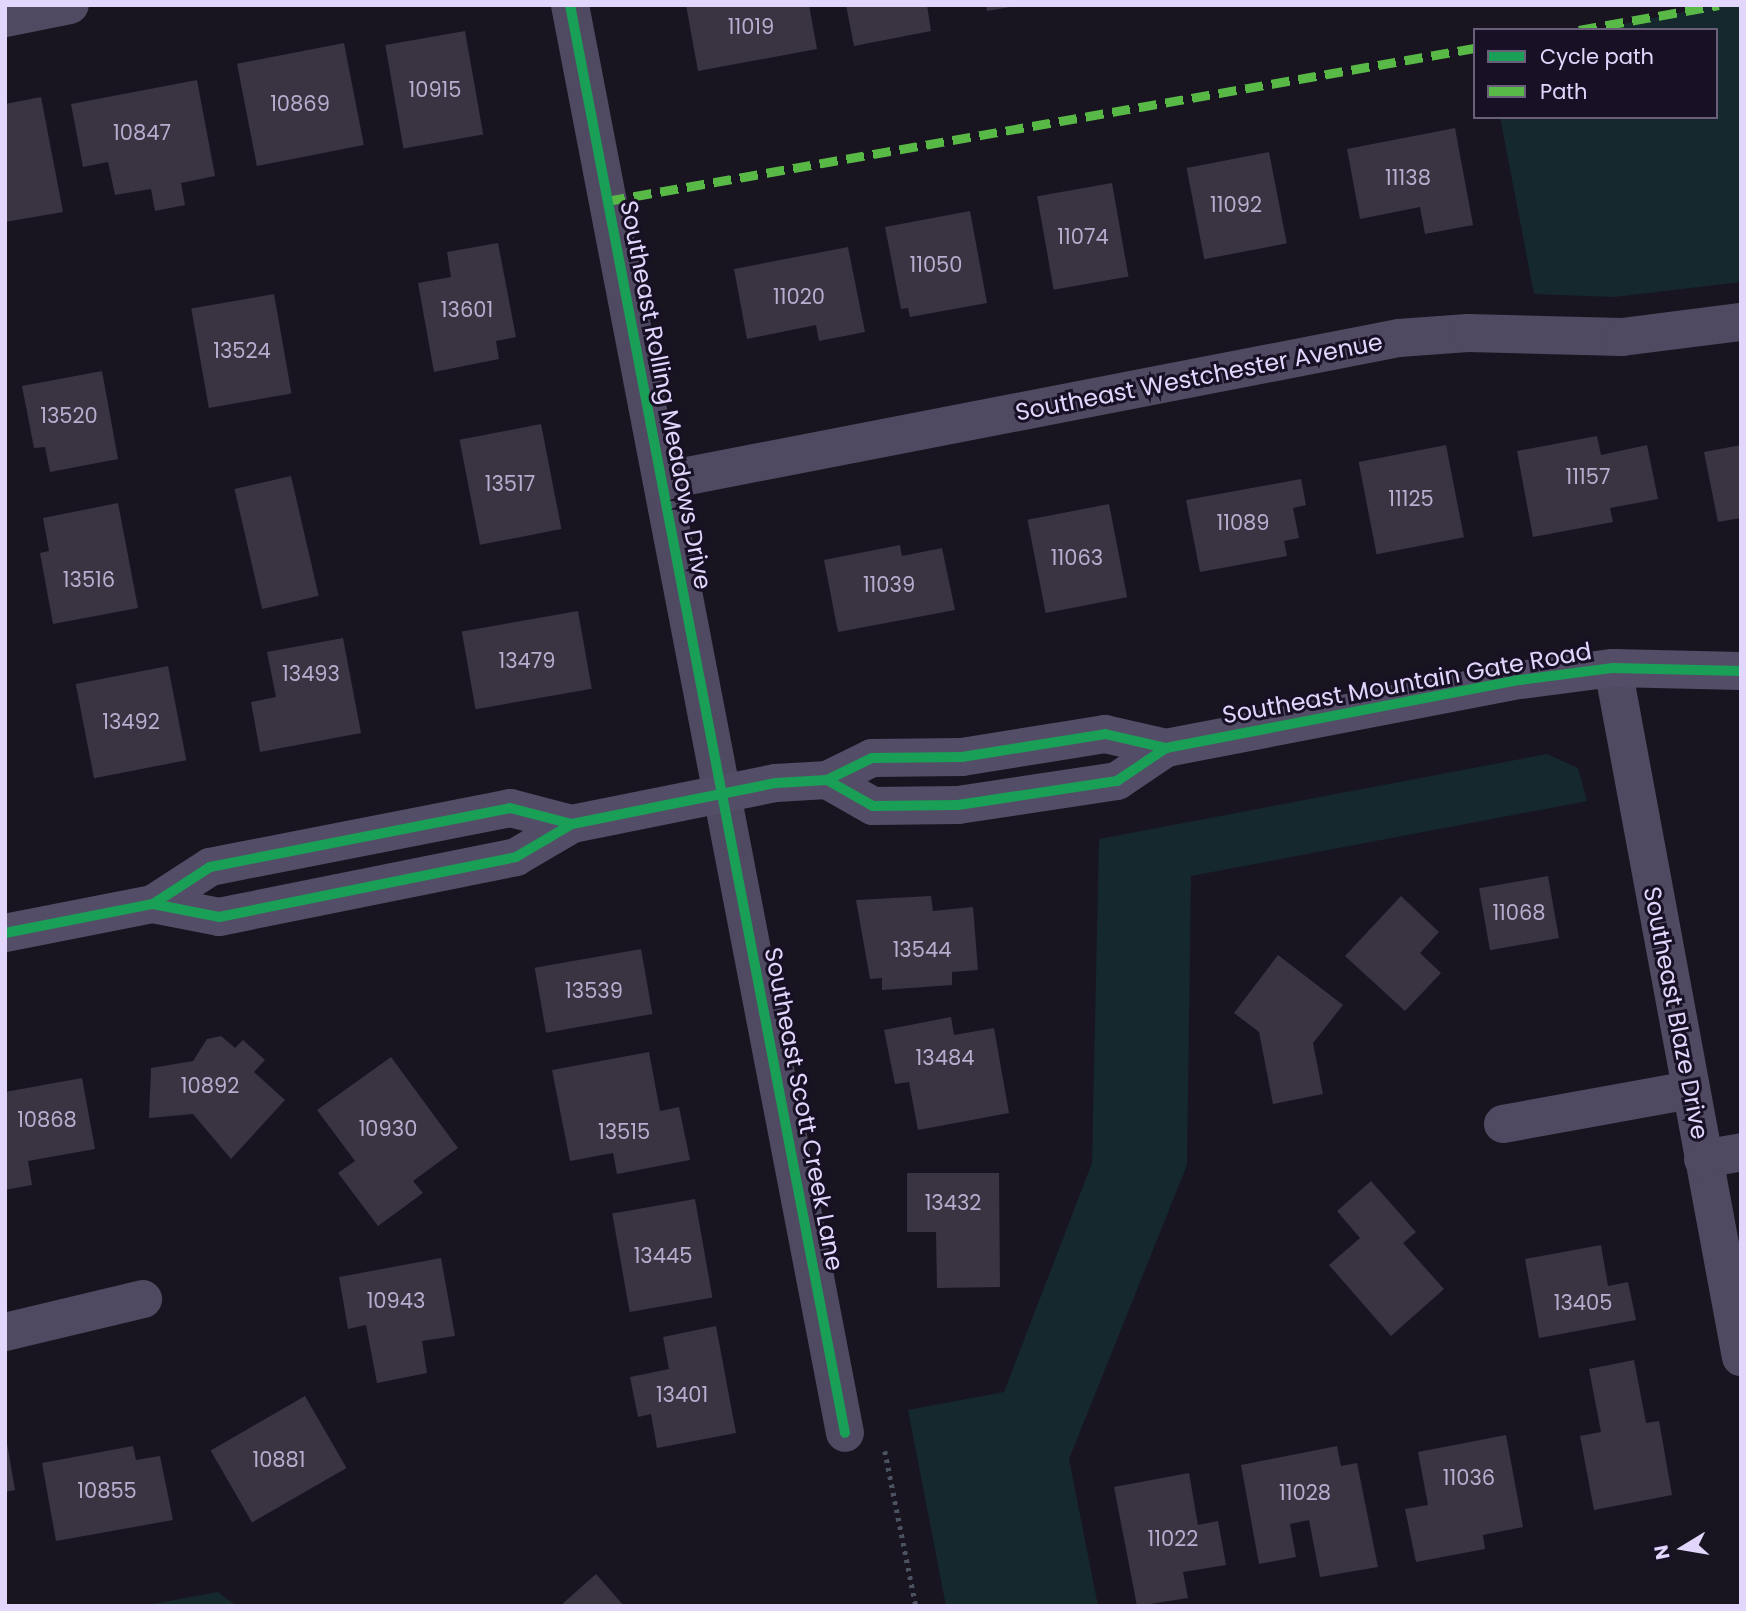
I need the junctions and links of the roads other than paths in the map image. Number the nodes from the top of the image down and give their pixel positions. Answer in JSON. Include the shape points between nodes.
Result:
{"nodes":[{"id":1,"x":71,"y":5,"type":"edge"},
{"id":2,"x":570,"y":5,"type":"edge"},
{"id":3,"x":5,"y":18,"type":"edge"},
{"id":4,"x":1741,"y":322,"type":"edge"},
{"id":5,"x":662,"y":481,"type":"junction"},
{"id":6,"x":1613,"y":668,"type":"junction"},
{"id":7,"x":1741,"y":671,"type":"edge"},
{"id":8,"x":722,"y":793,"type":"junction"},
{"id":9,"x":572,"y":824,"type":"junction"},
{"id":10,"x":153,"y":904,"type":"junction"},
{"id":11,"x":6,"y":928,"type":"edge"},
{"id":12,"x":1690,"y":1090,"type":"junction"},
{"id":13,"x":1503,"y":1124,"type":"dead end"},
{"id":14,"x":1741,"y":1152,"type":"edge"},
{"id":15,"x":1703,"y":1159,"type":"junction"},
{"id":16,"x":143,"y":1299,"type":"dead end"},
{"id":17,"x":5,"y":1332,"type":"edge"},
{"id":18,"x":1741,"y":1357,"type":"edge"},
{"id":19,"x":845,"y":1433,"type":"dead end"}],
"edges":[{"from":1,"to":3,"type":"street"},
{"from":2,"to":5,"type":"street","name":"Southeast Rolling Meadows Drive"},
{"from":4,"to":5,"type":"street","name":"Southeast Westchester Avenue","via":[[1622,337],[1468,333],[1399,338]]},
{"from":5,"to":8,"type":"street","name":"Southeast Rolling Meadows Drive"},
{"from":6,"to":7,"type":"street","name":"Southeast Mountain Gate Road"},
{"from":6,"to":8,"type":"street","name":"Southeast Mountain Gate Road","via":[[1166,748],[1117,781],[958,805],[873,806],[827,780]]},
{"from":6,"to":12,"type":"street","name":"Southeast Blaze Drive"},
{"from":8,"to":9,"type":"street","name":"Southeast Mountain Gate Road"},
{"from":8,"to":19,"type":"street","name":"Southeast Scott Creek Lane"},
{"from":9,"to":10,"type":"street","name":"Southeast Mountain Gate Road","via":[[516,857],[219,917]]},
{"from":9,"to":10,"type":"street","name":"Southeast Mountain Gate Road","via":[[510,808],[210,867]]},
{"from":10,"to":11,"type":"street","name":"Southeast Mountain Gate Road"},
{"from":12,"to":13,"type":"street"},
{"from":12,"to":15,"type":"street","name":"Southeast Blaze Drive"},
{"from":14,"to":15,"type":"street"},
{"from":15,"to":18,"type":"street","name":"Southeast Blaze Drive"},
{"from":16,"to":17,"type":"street"}]}
